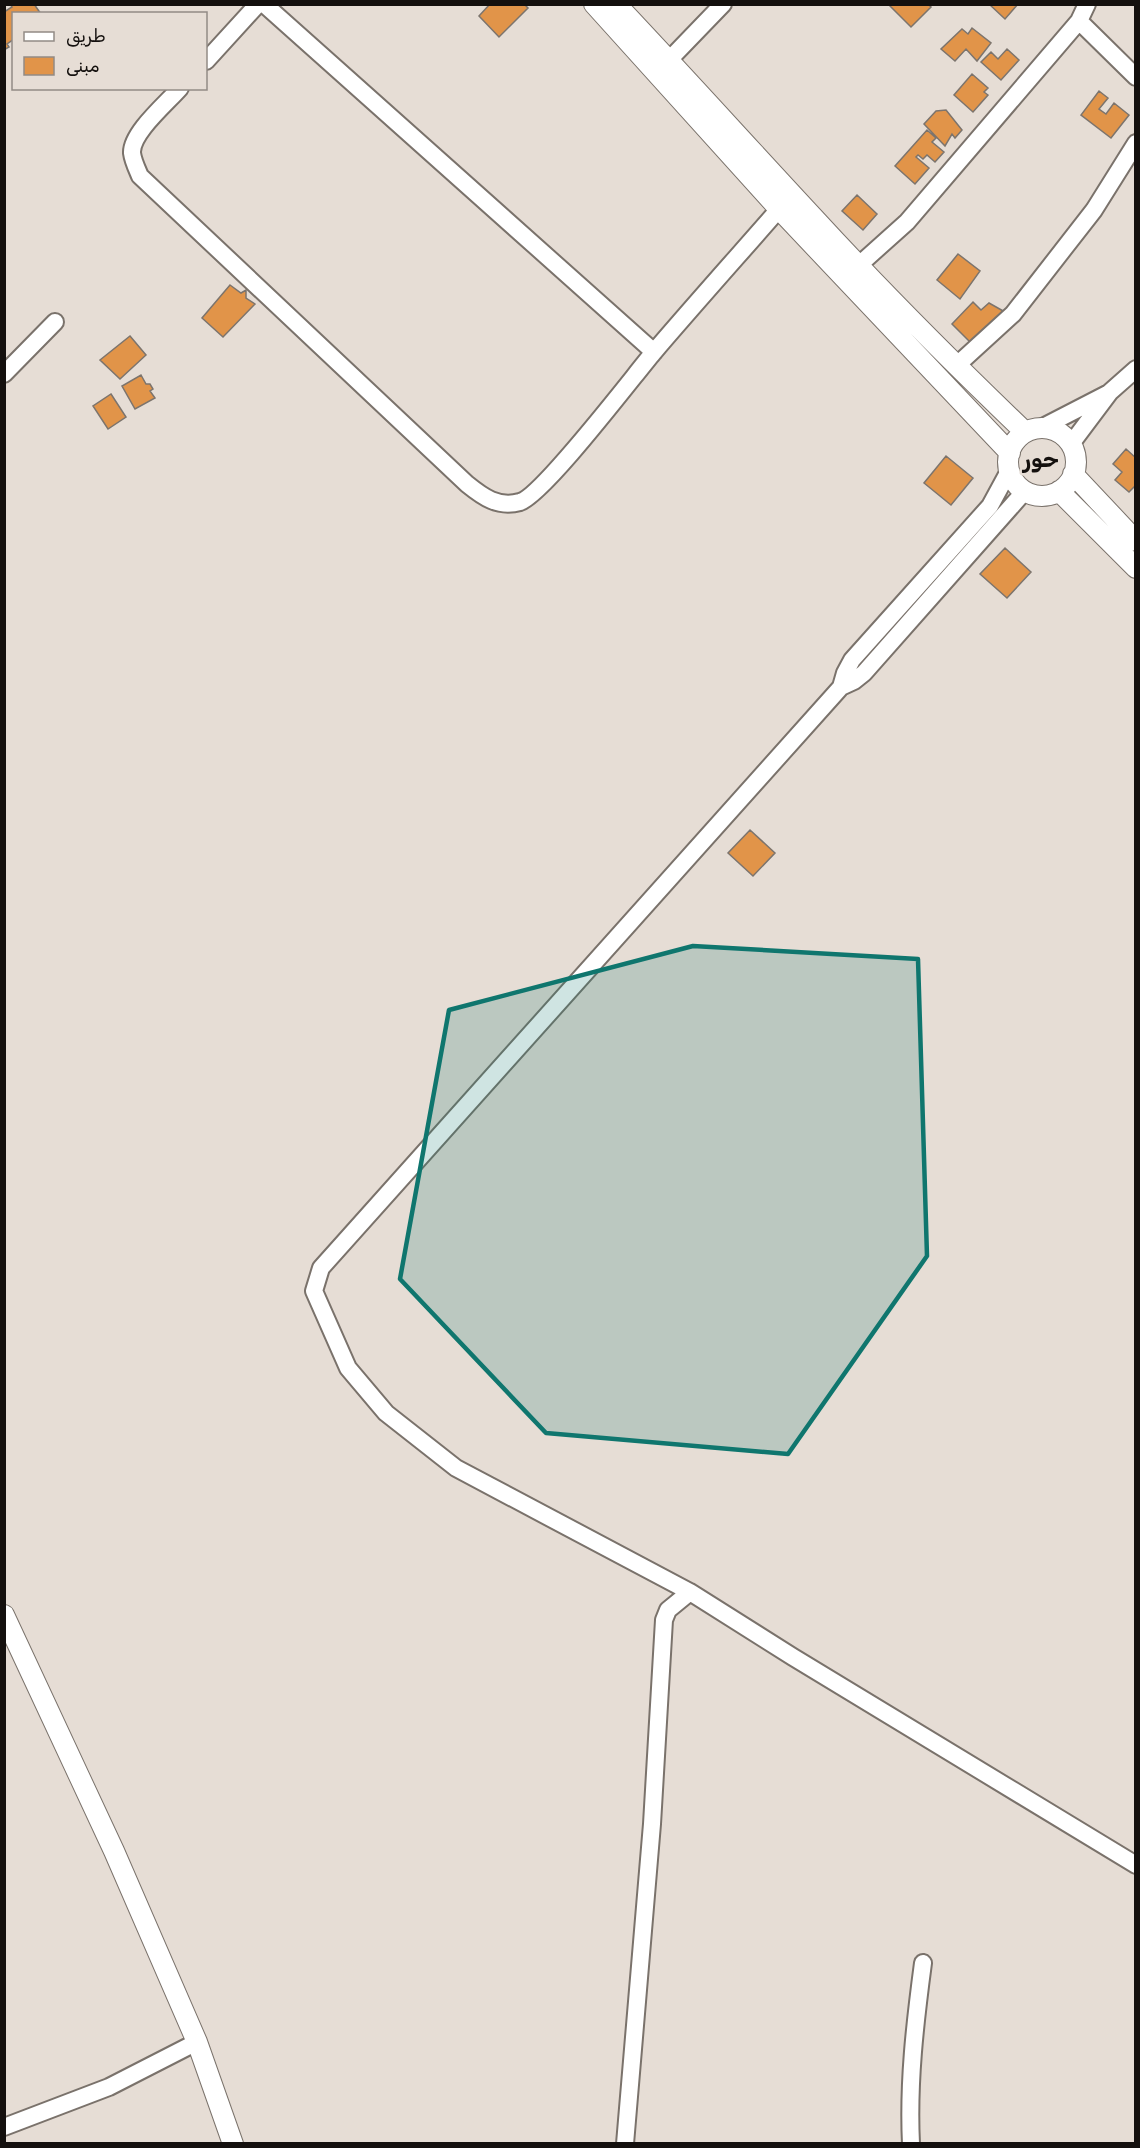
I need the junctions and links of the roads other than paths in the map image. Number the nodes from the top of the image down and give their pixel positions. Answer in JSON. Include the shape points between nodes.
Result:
{"nodes":[{"id":1,"x":258,"y":4,"type":"edge"},
{"id":2,"x":264,"y":4,"type":"edge"},
{"id":3,"x":594,"y":4,"type":"edge"},
{"id":4,"x":616,"y":4,"type":"edge"},
{"id":5,"x":723,"y":4,"type":"edge"},
{"id":6,"x":1088,"y":4,"type":"edge"},
{"id":7,"x":1079,"y":21,"type":"junction"},
{"id":8,"x":207,"y":60,"type":"edge"},
{"id":9,"x":664,"y":68,"type":"junction"},
{"id":10,"x":1136,"y":77,"type":"edge"},
{"id":11,"x":178,"y":90,"type":"edge"},
{"id":12,"x":1136,"y":143,"type":"edge"},
{"id":13,"x":779,"y":210,"type":"junction"},
{"id":14,"x":859,"y":265,"type":"junction"},
{"id":15,"x":55,"y":322,"type":"dead end"},
{"id":16,"x":654,"y":352,"type":"junction"},
{"id":17,"x":956,"y":366,"type":"junction"},
{"id":18,"x":1136,"y":369,"type":"edge"},
{"id":19,"x":4,"y":374,"type":"edge"},
{"id":20,"x":1110,"y":392,"type":"junction"},
{"id":21,"x":1033,"y":430,"type":"junction"},
{"id":22,"x":1071,"y":444,"type":"junction"},
{"id":23,"x":1010,"y":462,"type":"junction"},
{"id":24,"x":1073,"y":474,"type":"junction"},
{"id":25,"x":1059,"y":491,"type":"junction"},
{"id":26,"x":1024,"y":492,"type":"junction"},
{"id":27,"x":1136,"y":541,"type":"edge"},
{"id":28,"x":1136,"y":568,"type":"edge"},
{"id":29,"x":841,"y":687,"type":"junction"},
{"id":30,"x":690,"y":1592,"type":"junction"},
{"id":31,"x":4,"y":1615,"type":"edge"},
{"id":32,"x":1136,"y":1865,"type":"edge"},
{"id":33,"x":923,"y":1963,"type":"dead end"},
{"id":34,"x":197,"y":2042,"type":"junction"},
{"id":35,"x":4,"y":2127,"type":"edge"},
{"id":36,"x":233,"y":2144,"type":"edge"},
{"id":37,"x":625,"y":2144,"type":"edge"},
{"id":38,"x":911,"y":2144,"type":"edge"}],
"edges":[{"from":1,"to":8,"type":"street"},
{"from":2,"to":16,"type":"street"},
{"from":3,"to":9,"type":"street"},
{"from":4,"to":9,"type":"street"},
{"from":5,"to":9,"type":"street"},
{"from":6,"to":7,"type":"street"},
{"from":7,"to":10,"type":"street"},
{"from":7,"to":14,"type":"street","via":[[907,222]]},
{"from":9,"to":13,"type":"street"},
{"from":9,"to":14,"type":"street"},
{"from":11,"to":16,"type":"street","via":[[134,142],[132,153],[140,176],[484,498],[502,504],[522,501],[536,492]]},
{"from":12,"to":17,"type":"street","via":[[1094,210],[1013,314]]},
{"from":13,"to":16,"type":"street"},
{"from":13,"to":23,"type":"street"},
{"from":14,"to":17,"type":"street"},
{"from":15,"to":19,"type":"street"},
{"from":17,"to":21,"type":"street"},
{"from":18,"to":20,"type":"street"},
{"from":20,"to":21,"type":"street"},
{"from":20,"to":22,"type":"street"},
{"from":21,"to":22,"type":"street","via":[[1058,432]]},
{"from":21,"to":23,"type":"street","via":[[1012,445]]},
{"from":22,"to":24,"type":"street","via":[[1076,461]]},
{"from":23,"to":26,"type":"street","via":[[1013,479]]},
{"from":23,"to":29,"type":"street","via":[[990,506],[852,660]]},
{"from":24,"to":25,"type":"street"},
{"from":24,"to":27,"type":"street"},
{"from":25,"to":26,"type":"street","via":[[1043,496]]},
{"from":25,"to":28,"type":"street"},
{"from":26,"to":29,"type":"street","via":[[864,673]]},
{"from":29,"to":30,"type":"street","via":[[321,1268],[314,1291],[348,1368],[386,1413],[456,1468]]},
{"from":30,"to":32,"type":"street"},
{"from":30,"to":37,"type":"street","via":[[668,1610],[664,1620],[652,1824]]},
{"from":31,"to":34,"type":"street","via":[[114,1851]]},
{"from":33,"to":38,"type":"street","via":[[914,2028]]},
{"from":34,"to":35,"type":"street","via":[[109,2087]]},
{"from":34,"to":36,"type":"street"}]}
